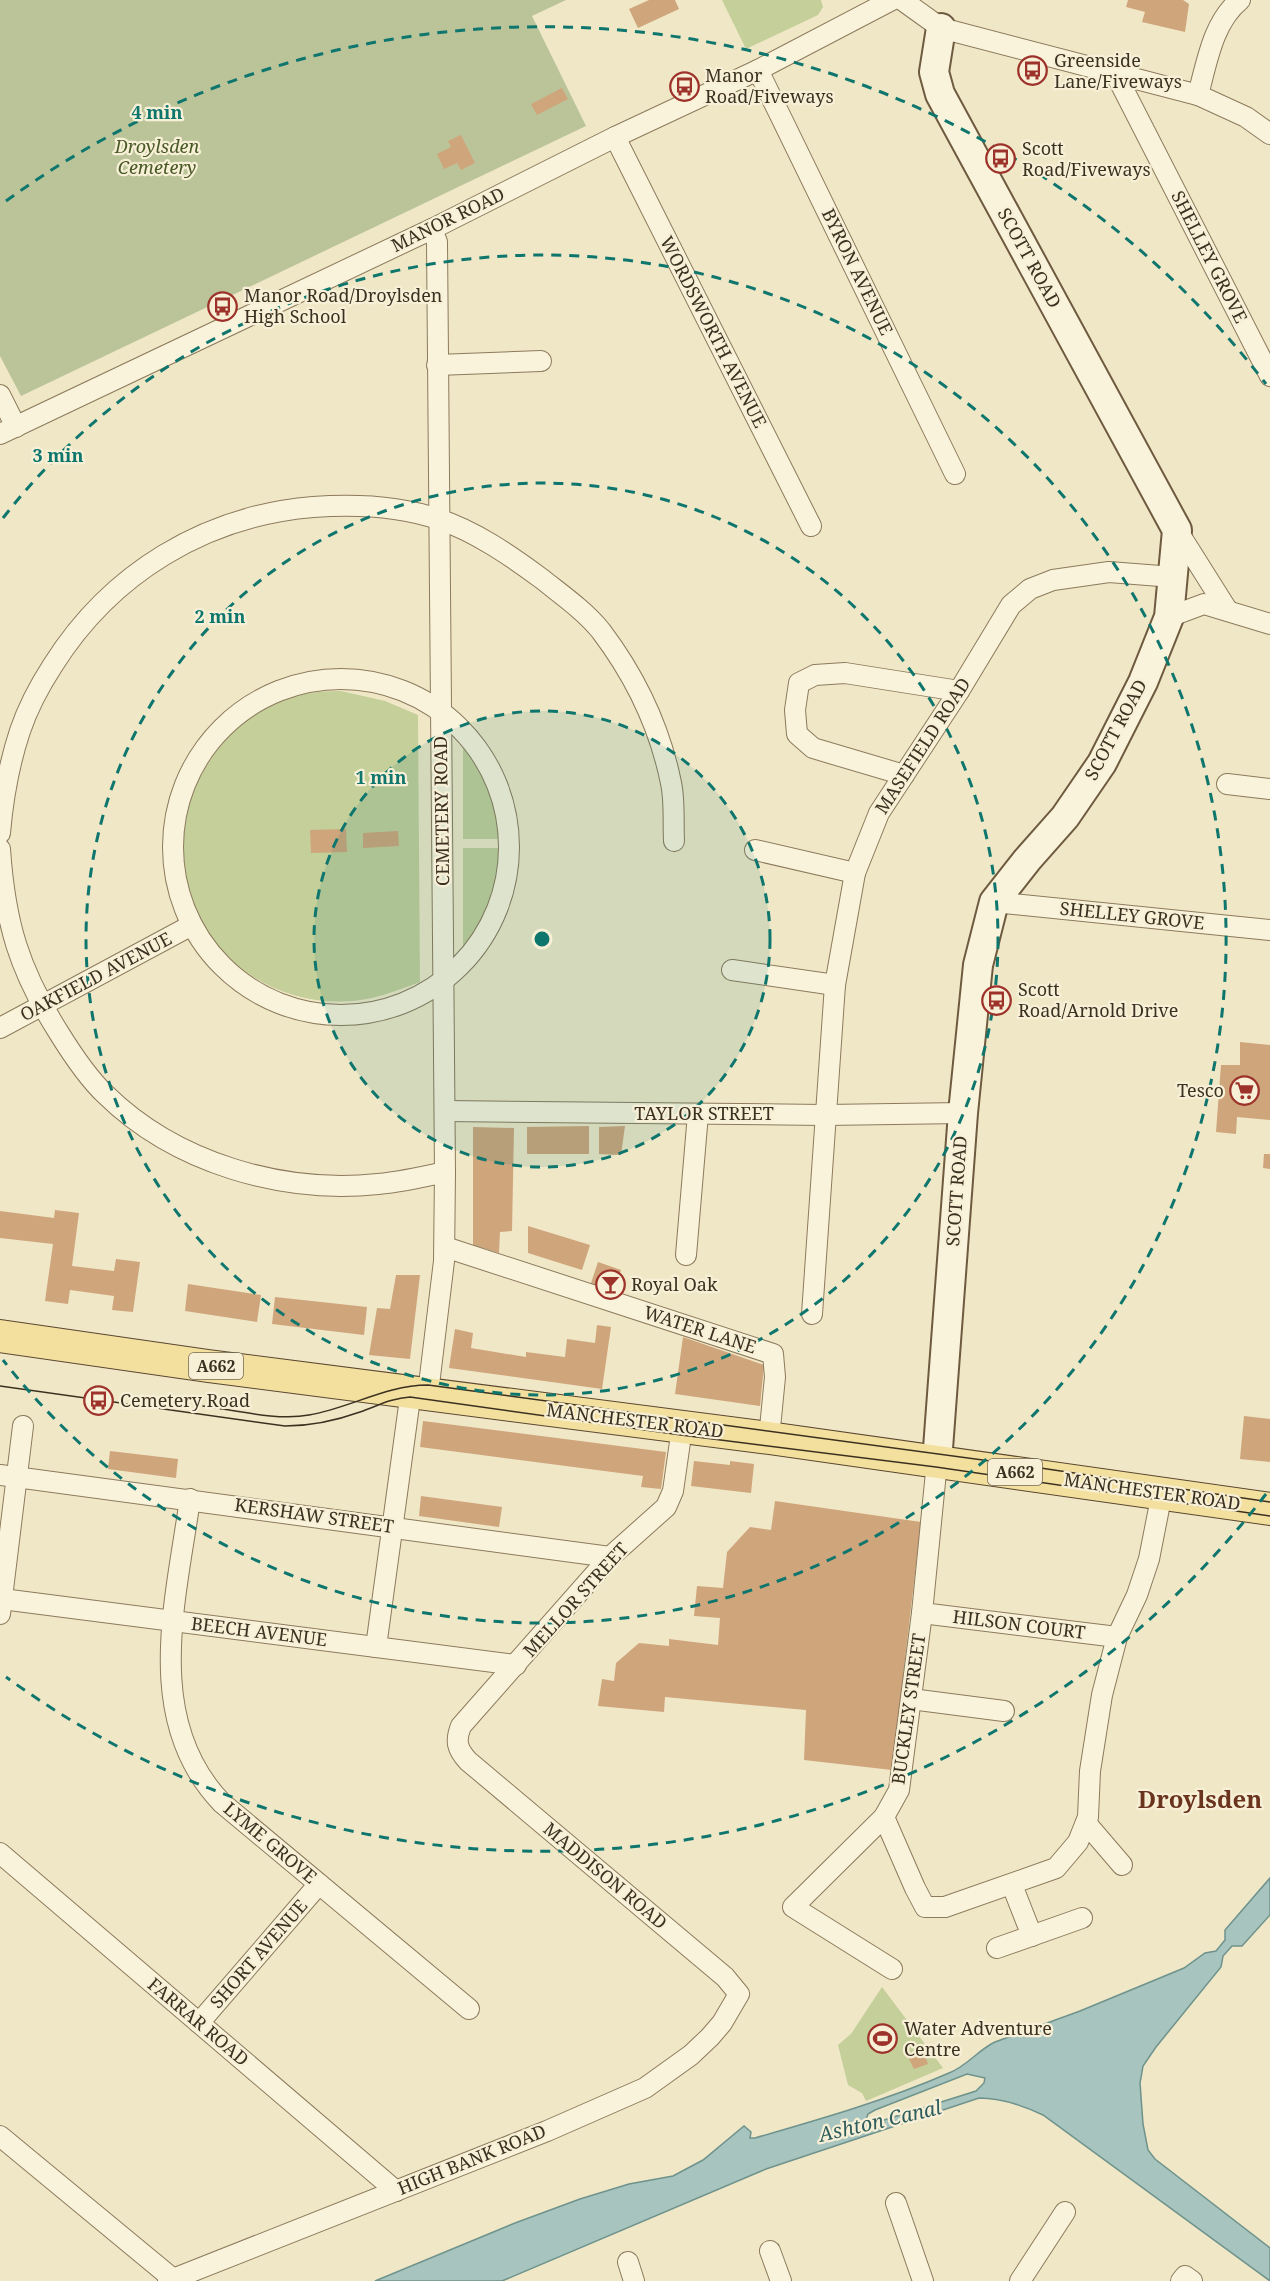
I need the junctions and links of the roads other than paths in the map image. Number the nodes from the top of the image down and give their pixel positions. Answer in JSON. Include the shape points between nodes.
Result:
{"nodes":[{"id":1,"x":892,"y":0,"type":"edge"},
{"id":2,"x":902,"y":0,"type":"edge"},
{"id":3,"x":1240,"y":0,"type":"edge"},
{"id":4,"x":941,"y":28,"type":"junction"},
{"id":5,"x":758,"y":70,"type":"junction"},
{"id":6,"x":1115,"y":73,"type":"junction"},
{"id":7,"x":1197,"y":95,"type":"junction"},
{"id":8,"x":1270,"y":134,"type":"edge"},
{"id":9,"x":615,"y":137,"type":"junction"},
{"id":10,"x":432,"y":229,"type":"junction"},
{"id":11,"x":541,"y":361,"type":"dead end"},
{"id":12,"x":437,"y":365,"type":"junction"},
{"id":13,"x":1270,"y":376,"type":"edge"},
{"id":14,"x":0,"y":395,"type":"edge"},
{"id":15,"x":8,"y":430,"type":"edge"},
{"id":16,"x":955,"y":474,"type":"dead end"},
{"id":17,"x":439,"y":519,"type":"junction"},
{"id":18,"x":811,"y":526,"type":"dead end"},
{"id":19,"x":1177,"y":530,"type":"junction"},
{"id":20,"x":1173,"y":577,"type":"junction"},
{"id":21,"x":1228,"y":611,"type":"junction"},
{"id":22,"x":1169,"y":617,"type":"junction"},
{"id":23,"x":1270,"y":624,"type":"edge"},
{"id":24,"x":959,"y":691,"type":"junction"},
{"id":25,"x":441,"y":713,"type":"junction"},
{"id":26,"x":904,"y":775,"type":"junction"},
{"id":27,"x":1227,"y":783,"type":"dead end"},
{"id":28,"x":1270,"y":789,"type":"edge"},
{"id":29,"x":0,"y":833,"type":"edge"},
{"id":30,"x":674,"y":841,"type":"dead end"},
{"id":31,"x":0,"y":849,"type":"edge"},
{"id":32,"x":755,"y":850,"type":"dead end"},
{"id":33,"x":855,"y":873,"type":"junction"},
{"id":34,"x":994,"y":902,"type":"junction"},
{"id":35,"x":192,"y":925,"type":"junction"},
{"id":36,"x":1270,"y":930,"type":"edge"},
{"id":37,"x":732,"y":970,"type":"dead end"},
{"id":38,"x":445,"y":984,"type":"junction"},
{"id":39,"x":835,"y":985,"type":"junction"},
{"id":40,"x":42,"y":1006,"type":"junction"},
{"id":41,"x":0,"y":1028,"type":"edge"},
{"id":42,"x":446,"y":1111,"type":"junction"},
{"id":43,"x":963,"y":1113,"type":"junction"},
{"id":44,"x":698,"y":1114,"type":"junction"},
{"id":45,"x":825,"y":1115,"type":"junction"},
{"id":46,"x":446,"y":1172,"type":"junction"},
{"id":47,"x":445,"y":1247,"type":"junction"},
{"id":48,"x":686,"y":1255,"type":"dead end"},
{"id":49,"x":812,"y":1314,"type":"dead end"},
{"id":50,"x":0,"y":1336,"type":"edge"},
{"id":51,"x":419,"y":1392,"type":"junction"},
{"id":52,"x":23,"y":1426,"type":"dead end"},
{"id":53,"x":682,"y":1428,"type":"junction"},
{"id":54,"x":769,"y":1438,"type":"junction"},
{"id":55,"x":937,"y":1462,"type":"junction"},
{"id":56,"x":9,"y":1476,"type":"edge"},
{"id":57,"x":1162,"y":1493,"type":"junction"},
{"id":58,"x":190,"y":1499,"type":"junction"},
{"id":59,"x":1270,"y":1509,"type":"edge"},
{"id":60,"x":393,"y":1527,"type":"junction"},
{"id":61,"x":610,"y":1557,"type":"junction"},
{"id":62,"x":1,"y":1607,"type":"edge"},
{"id":63,"x":922,"y":1613,"type":"junction"},
{"id":64,"x":173,"y":1621,"type":"junction"},
{"id":65,"x":1117,"y":1637,"type":"junction"},
{"id":66,"x":376,"y":1647,"type":"junction"},
{"id":67,"x":516,"y":1665,"type":"junction"},
{"id":68,"x":911,"y":1699,"type":"junction"},
{"id":69,"x":1004,"y":1710,"type":"dead end"},
{"id":70,"x":468,"y":1761,"type":"joint"},
{"id":71,"x":884,"y":1817,"type":"junction"},
{"id":72,"x":1086,"y":1823,"type":"junction"},
{"id":73,"x":0,"y":1853,"type":"edge"},
{"id":74,"x":1122,"y":1865,"type":"dead end"},
{"id":75,"x":318,"y":1884,"type":"junction"},
{"id":76,"x":1012,"y":1885,"type":"junction"},
{"id":77,"x":1082,"y":1918,"type":"dead end"},
{"id":78,"x":1032,"y":1936,"type":"junction"},
{"id":79,"x":997,"y":1948,"type":"dead end"},
{"id":80,"x":891,"y":1969,"type":"dead end"},
{"id":81,"x":739,"y":1994,"type":"joint"},
{"id":82,"x":469,"y":2009,"type":"dead end"},
{"id":83,"x":199,"y":2023,"type":"junction"},
{"id":84,"x":0,"y":2136,"type":"edge"},
{"id":85,"x":396,"y":2191,"type":"junction"},
{"id":86,"x":896,"y":2203,"type":"dead end"},
{"id":87,"x":1065,"y":2212,"type":"dead end"},
{"id":88,"x":770,"y":2251,"type":"dead end"},
{"id":89,"x":628,"y":2262,"type":"dead end"},
{"id":90,"x":171,"y":2280,"type":"edge"},
{"id":91,"x":634,"y":2281,"type":"edge"},
{"id":92,"x":781,"y":2281,"type":"edge"},
{"id":93,"x":923,"y":2281,"type":"edge"},
{"id":94,"x":1020,"y":2281,"type":"edge"},
{"id":95,"x":1181,"y":2281,"type":"edge"},
{"id":96,"x":1192,"y":2281,"type":"edge"}],
"edges":[{"from":1,"to":5,"type":"street","name":"MANOR ROAD"},
{"from":2,"to":4,"type":"street"},
{"from":3,"to":7,"type":"street","via":[[1229,9],[1217,31]]},
{"from":4,"to":6,"type":"street"},
{"from":4,"to":19,"type":"street","name":"SCOTT ROAD","via":[[934,72],[940,94]]},
{"from":5,"to":9,"type":"street","name":"MANOR ROAD"},
{"from":5,"to":16,"type":"street","name":"BYRON AVENUE"},
{"from":6,"to":7,"type":"street"},
{"from":6,"to":13,"type":"street","name":"SHELLEY GROVE"},
{"from":7,"to":8,"type":"street","via":[[1246,117]]},
{"from":9,"to":10,"type":"street","name":"MANOR ROAD"},
{"from":9,"to":18,"type":"street","name":"WORDSWORTH AVENUE"},
{"from":10,"to":12,"type":"street","name":"CEMETERY ROAD","via":[[437,242]]},
{"from":10,"to":15,"type":"street","name":"MANOR ROAD"},
{"from":11,"to":12,"type":"street"},
{"from":12,"to":17,"type":"street","name":"CEMETERY ROAD"},
{"from":14,"to":15,"type":"street"},
{"from":17,"to":25,"type":"street","name":"CEMETERY ROAD"},
{"from":17,"to":29,"type":"street","via":[[352,506],[265,514],[196,537],[141,569],[106,598],[77,630],[36,695],[9,769]]},
{"from":17,"to":30,"type":"street","via":[[519,562],[567,598],[600,630],[636,685],[655,726],[672,785]]},
{"from":19,"to":20,"type":"street","name":"SCOTT ROAD"},
{"from":19,"to":21,"type":"street"},
{"from":20,"to":22,"type":"street","name":"SCOTT ROAD"},
{"from":20,"to":24,"type":"street","name":"MASEFIELD ROAD","via":[[1109,572],[1053,580],[1030,589],[1011,605]]},
{"from":21,"to":22,"type":"street","via":[[1204,604]]},
{"from":21,"to":23,"type":"street"},
{"from":22,"to":34,"type":"street","name":"SCOTT ROAD","via":[[1143,682],[1102,763],[1065,818]]},
{"from":24,"to":26,"type":"street","name":"MASEFIELD ROAD"},
{"from":24,"to":26,"type":"street","via":[[845,673],[815,675],[799,683],[797,734],[813,748]]},
{"from":25,"to":35,"type":"street","via":[[378,687],[321,680],[285,688],[238,715],[199,758],[180,798],[174,823],[171,870]]},
{"from":25,"to":38,"type":"street","name":"CEMETERY ROAD"},
{"from":25,"to":38,"type":"street","via":[[485,759],[507,812],[511,844],[505,885],[491,925],[467,961]]},
{"from":26,"to":33,"type":"street","name":"MASEFIELD ROAD","via":[[879,813]]},
{"from":27,"to":28,"type":"street"},
{"from":31,"to":40,"type":"street","via":[[8,919],[19,956]]},
{"from":32,"to":33,"type":"street"},
{"from":33,"to":39,"type":"street","name":"MASEFIELD ROAD"},
{"from":34,"to":36,"type":"street","name":"SHELLEY GROVE"},
{"from":34,"to":43,"type":"street","name":"SCOTT ROAD","via":[[978,965]]},
{"from":35,"to":38,"type":"street","via":[[234,976],[285,1005],[315,1011],[374,1010]]},
{"from":35,"to":40,"type":"street","name":"OAKFIELD AVENUE"},
{"from":37,"to":39,"type":"street"},
{"from":38,"to":42,"type":"street","name":"CEMETERY ROAD"},
{"from":39,"to":45,"type":"street","name":"MASEFIELD ROAD"},
{"from":40,"to":41,"type":"street","name":"OAKFIELD AVENUE"},
{"from":40,"to":46,"type":"street","via":[[105,1094],[155,1132],[223,1166],[291,1182],[331,1185],[377,1184]]},
{"from":42,"to":44,"type":"street","name":"TAYLOR STREET"},
{"from":42,"to":46,"type":"street","name":"CEMETERY ROAD"},
{"from":43,"to":45,"type":"street","name":"TAYLOR STREET"},
{"from":43,"to":55,"type":"street","name":"SCOTT ROAD"},
{"from":44,"to":45,"type":"street","name":"TAYLOR STREET"},
{"from":44,"to":48,"type":"street"},
{"from":45,"to":49,"type":"street","name":"MASEFIELD ROAD"},
{"from":46,"to":47,"type":"street","name":"CEMETERY ROAD"},
{"from":47,"to":51,"type":"street","name":"CEMETERY ROAD"},
{"from":47,"to":54,"type":"street","name":"WATER LANE","via":[[773,1354],[775,1377]]},
{"from":50,"to":51,"type":"main road","name":"MANCHESTER ROAD","number":"A662"},
{"from":51,"to":53,"type":"main road","name":"MANCHESTER ROAD","number":"A662"},
{"from":51,"to":60,"type":"street","name":"CEMETERY ROAD"},
{"from":52,"to":56,"type":"street"},
{"from":53,"to":54,"type":"main road","name":"MANCHESTER ROAD","number":"A662"},
{"from":53,"to":61,"type":"street","name":"MELLOR STREET","via":[[673,1491],[666,1507]]},
{"from":54,"to":55,"type":"main road","name":"MANCHESTER ROAD","number":"A662"},
{"from":55,"to":57,"type":"main road","name":"MANCHESTER ROAD","number":"A662"},
{"from":55,"to":63,"type":"street","name":"BUCKLEY STREET"},
{"from":56,"to":58,"type":"street","name":"KERSHAW STREET"},
{"from":56,"to":62,"type":"street"},
{"from":57,"to":59,"type":"main road","name":"MANCHESTER ROAD","number":"A662"},
{"from":57,"to":65,"type":"street","via":[[1149,1558]]},
{"from":58,"to":60,"type":"street","name":"KERSHAW STREET"},
{"from":58,"to":64,"type":"street","name":"LYME GROVE"},
{"from":60,"to":61,"type":"street","name":"KERSHAW STREET"},
{"from":60,"to":66,"type":"street","name":"CEMETERY ROAD"},
{"from":61,"to":67,"type":"street","name":"MELLOR STREET"},
{"from":62,"to":64,"type":"street","name":"BEECH AVENUE"},
{"from":63,"to":65,"type":"street","name":"HILSON COURT"},
{"from":63,"to":68,"type":"street","name":"BUCKLEY STREET"},
{"from":64,"to":66,"type":"street","name":"BEECH AVENUE"},
{"from":64,"to":75,"type":"street","name":"LYME GROVE","via":[[172,1696],[182,1740],[199,1773],[222,1803]]},
{"from":65,"to":72,"type":"street","via":[[1102,1695]]},
{"from":66,"to":67,"type":"street","name":"BEECH AVENUE"},
{"from":67,"to":70,"type":"street","name":"MELLOR STREET","via":[[461,1726],[457,1744]]},
{"from":68,"to":69,"type":"street"},
{"from":68,"to":71,"type":"street","name":"BUCKLEY STREET","via":[[899,1790]]},
{"from":70,"to":81,"type":"street","name":"MADDISON ROAD","via":[[725,1977]]},
{"from":71,"to":76,"type":"street","via":[[925,1906],[945,1906]]},
{"from":71,"to":80,"type":"street","name":"BUCKLEY STREET","via":[[793,1907]]},
{"from":72,"to":74,"type":"street"},
{"from":72,"to":76,"type":"street","via":[[1078,1842],[1056,1868]]},
{"from":73,"to":83,"type":"street","name":"FARRAR ROAD"},
{"from":75,"to":82,"type":"street","name":"LYME GROVE"},
{"from":75,"to":83,"type":"street","name":"SHORT AVENUE"},
{"from":76,"to":78,"type":"street"},
{"from":77,"to":78,"type":"street"},
{"from":78,"to":79,"type":"street"},
{"from":81,"to":85,"type":"street","name":"HIGH BANK ROAD","via":[[710,2037],[645,2088]]},
{"from":83,"to":85,"type":"street","name":"FARRAR ROAD"},
{"from":84,"to":90,"type":"street"},
{"from":85,"to":90,"type":"street","name":"HIGH BANK ROAD"},
{"from":86,"to":93,"type":"street"},
{"from":87,"to":94,"type":"street"},
{"from":88,"to":92,"type":"street"},
{"from":89,"to":91,"type":"street"},
{"from":95,"to":96,"type":"street","via":[[1185,2276]]}]}
